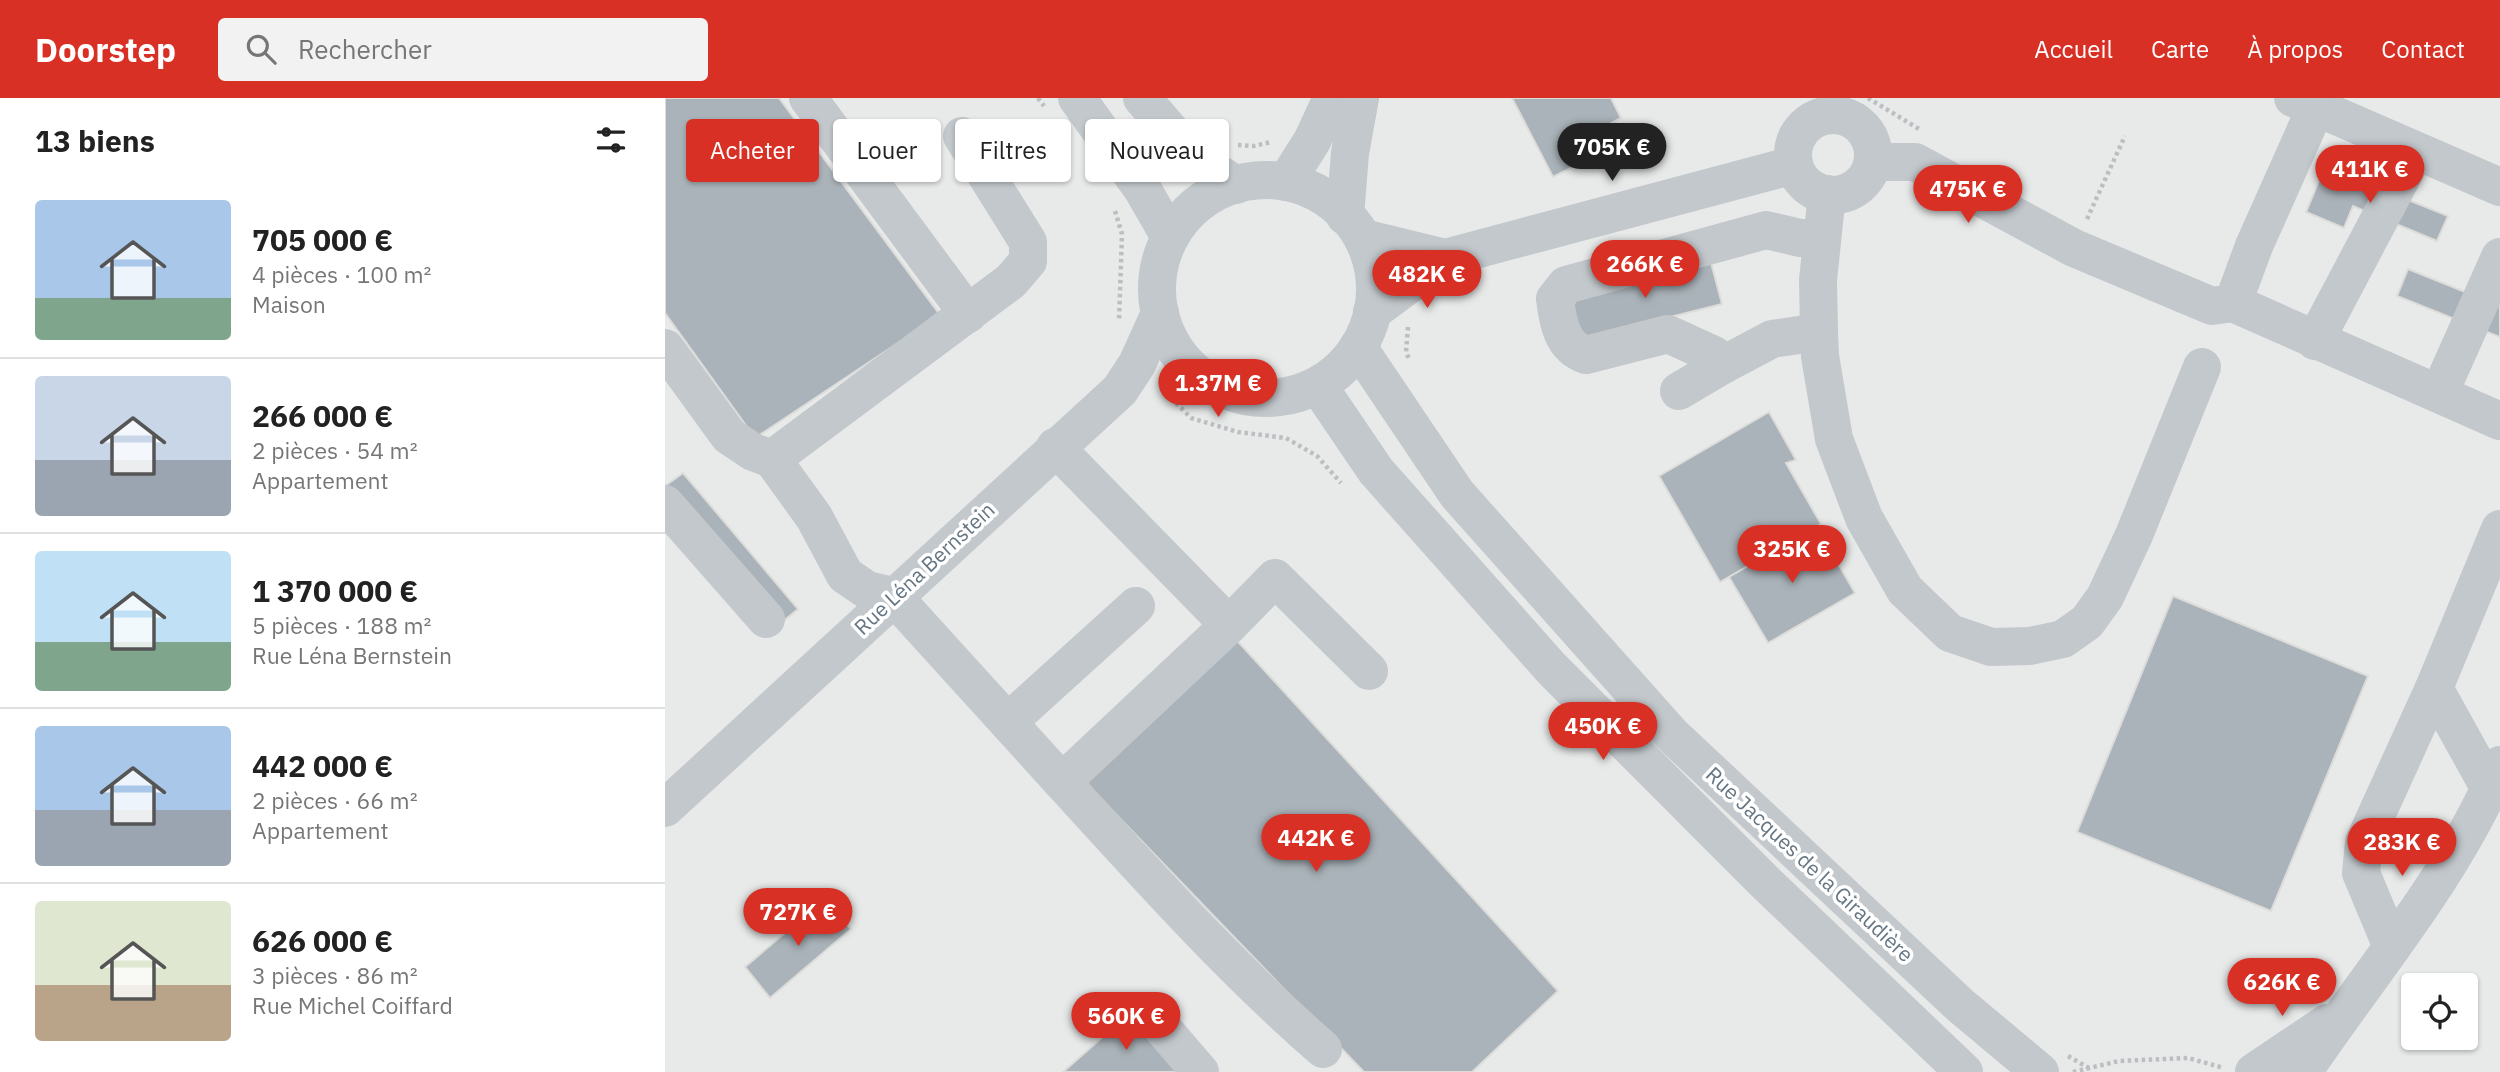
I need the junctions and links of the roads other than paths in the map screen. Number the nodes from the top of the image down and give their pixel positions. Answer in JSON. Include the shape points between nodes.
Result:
{"nodes":[{"id":1,"x":809,"y":98,"type":"edge"},
{"id":2,"x":1142,"y":98,"type":"edge"},
{"id":3,"x":1332,"y":98,"type":"edge"},
{"id":4,"x":1360,"y":98,"type":"edge"},
{"id":5,"x":1062,"y":103,"type":"edge"},
{"id":6,"x":2304,"y":103,"type":"edge"},
{"id":7,"x":1842,"y":109,"type":"edge"},
{"id":8,"x":2415,"y":152,"type":"junction"},
{"id":9,"x":1873,"y":162,"type":"junction"},
{"id":10,"x":1794,"y":165,"type":"junction"},
{"id":11,"x":991,"y":182,"type":"edge"},
{"id":12,"x":1286,"y":182,"type":"junction"},
{"id":13,"x":1236,"y":185,"type":"junction"},
{"id":14,"x":2500,"y":187,"type":"edge"},
{"id":15,"x":1827,"y":194,"type":"junction"},
{"id":16,"x":1354,"y":227,"type":"junction"},
{"id":17,"x":1170,"y":237,"type":"junction"},
{"id":18,"x":1822,"y":238,"type":"junction"},
{"id":19,"x":2500,"y":257,"type":"edge"},
{"id":20,"x":1445,"y":258,"type":"junction"},
{"id":21,"x":2233,"y":303,"type":"junction"},
{"id":22,"x":1373,"y":312,"type":"junction"},
{"id":23,"x":1160,"y":313,"type":"junction"},
{"id":24,"x":968,"y":314,"type":"junction"},
{"id":25,"x":1819,"y":332,"type":"junction"},
{"id":26,"x":2315,"y":341,"type":"junction"},
{"id":27,"x":1358,"y":347,"type":"junction"},
{"id":28,"x":665,"y":348,"type":"edge"},
{"id":29,"x":1723,"y":365,"type":"junction"},
{"id":30,"x":2203,"y":367,"type":"dead end"},
{"id":31,"x":1319,"y":387,"type":"junction"},
{"id":32,"x":1679,"y":390,"type":"dead end"},
{"id":33,"x":2439,"y":394,"type":"junction"},
{"id":34,"x":2500,"y":421,"type":"edge"},
{"id":35,"x":1055,"y":447,"type":"junction"},
{"id":36,"x":772,"y":458,"type":"junction"},
{"id":37,"x":665,"y":505,"type":"edge"},
{"id":38,"x":2500,"y":529,"type":"edge"},
{"id":39,"x":893,"y":596,"type":"junction"},
{"id":40,"x":1136,"y":606,"type":"dead end"},
{"id":41,"x":766,"y":620,"type":"dead end"},
{"id":42,"x":1229,"y":625,"type":"junction"},
{"id":43,"x":1369,"y":671,"type":"dead end"},
{"id":44,"x":2434,"y":688,"type":"junction"},
{"id":45,"x":1008,"y":722,"type":"junction"},
{"id":46,"x":2495,"y":777,"type":"edge"},
{"id":47,"x":1062,"y":782,"type":"junction"},
{"id":48,"x":665,"y":808,"type":"edge"},
{"id":49,"x":2484,"y":838,"type":"edge"},
{"id":50,"x":2392,"y":947,"type":"junction"},
{"id":51,"x":2343,"y":1013,"type":"junction"},
{"id":52,"x":1163,"y":1029,"type":"dead end"},
{"id":53,"x":1323,"y":1049,"type":"dead end"},
{"id":54,"x":2054,"y":1063,"type":"edge"},
{"id":55,"x":2240,"y":1070,"type":"edge"},
{"id":56,"x":1200,"y":1072,"type":"edge"},
{"id":57,"x":1964,"y":1072,"type":"edge"},
{"id":58,"x":2303,"y":1072,"type":"edge"}],
"edges":[{"from":1,"to":24,"type":"street"},
{"from":2,"to":13,"type":"street","via":[[1193,157]]},
{"from":3,"to":12,"type":"street"},
{"from":4,"to":16,"type":"street","via":[[1350,153]]},
{"from":5,"to":17,"type":"street","via":[[1143,190]]},
{"from":6,"to":8,"type":"street"},
{"from":6,"to":21,"type":"street"},
{"from":7,"to":9,"type":"street","via":[[1870,141]]},
{"from":7,"to":10,"type":"street","via":[[1809,122],[1798,134]]},
{"from":8,"to":14,"type":"street"},
{"from":8,"to":26,"type":"street"},
{"from":9,"to":15,"type":"street","via":[[1856,187],[1842,194]]},
{"from":9,"to":21,"type":"street","via":[[1915,162],[2074,248],[2212,306]]},
{"from":10,"to":15,"type":"street","via":[[1812,190]]},
{"from":10,"to":20,"type":"street"},
{"from":11,"to":24,"type":"street","via":[[1028,242],[1028,261],[1011,281]]},
{"from":12,"to":13,"type":"street"},
{"from":12,"to":16,"type":"street","via":[[1304,184],[1338,207]]},
{"from":13,"to":17,"type":"street","via":[[1217,190],[1184,218]]},
{"from":15,"to":18,"type":"street"},
{"from":16,"to":20,"type":"street"},
{"from":16,"to":22,"type":"street","via":[[1375,282]]},
{"from":17,"to":23,"type":"street","via":[[1160,250]]},
{"from":18,"to":25,"type":"street"},
{"from":18,"to":29,"type":"street","via":[[1766,230],[1566,285],[1555,299],[1557,320],[1574,351],[1586,355],[1668,334],[1714,355]]},
{"from":19,"to":33,"type":"street"},
{"from":20,"to":22,"type":"street"},
{"from":21,"to":26,"type":"street"},
{"from":22,"to":27,"type":"street"},
{"from":23,"to":31,"type":"street","via":[[1166,338],[1194,372],[1235,394],[1273,399]]},
{"from":23,"to":35,"type":"street","name":"Rue Léna Bernstein","via":[[1120,390]]},
{"from":24,"to":36,"type":"street"},
{"from":25,"to":29,"type":"street","via":[[1772,340]]},
{"from":25,"to":30,"type":"street","via":[[1834,439],[1864,518],[1905,590],[1950,634],[1991,648],[2063,639],[2087,622],[2105,597],[2134,535]]},
{"from":26,"to":33,"type":"street"},
{"from":27,"to":31,"type":"street","via":[[1349,362]]},
{"from":27,"to":54,"type":"street","name":"Rue Jacques de la Giraudière","via":[[1457,494],[1671,734],[1961,1006]]},
{"from":28,"to":36,"type":"street","via":[[729,436]]},
{"from":29,"to":32,"type":"street"},
{"from":31,"to":57,"type":"street","name":"Rue Jacques de la Giraudière","via":[[1376,471],[1552,669],[1769,887]]},
{"from":33,"to":34,"type":"street"},
{"from":35,"to":39,"type":"street","name":"Rue Léna Bernstein"},
{"from":35,"to":42,"type":"street"},
{"from":36,"to":39,"type":"street","via":[[814,517],[845,575],[867,590]]},
{"from":37,"to":41,"type":"street"},
{"from":38,"to":44,"type":"street"},
{"from":39,"to":45,"type":"street"},
{"from":39,"to":48,"type":"street","name":"Rue Léna Bernstein"},
{"from":40,"to":45,"type":"street"},
{"from":42,"to":43,"type":"street","via":[[1275,578]]},
{"from":42,"to":47,"type":"street"},
{"from":44,"to":46,"type":"street"},
{"from":44,"to":50,"type":"street","via":[[2364,842],[2361,873]]},
{"from":45,"to":47,"type":"street"},
{"from":46,"to":49,"type":"street"},
{"from":47,"to":53,"type":"street","via":[[1155,884]]},
{"from":49,"to":50,"type":"street"},
{"from":50,"to":51,"type":"street"},
{"from":51,"to":55,"type":"street"},
{"from":51,"to":58,"type":"street"},
{"from":52,"to":56,"type":"street"}]}
